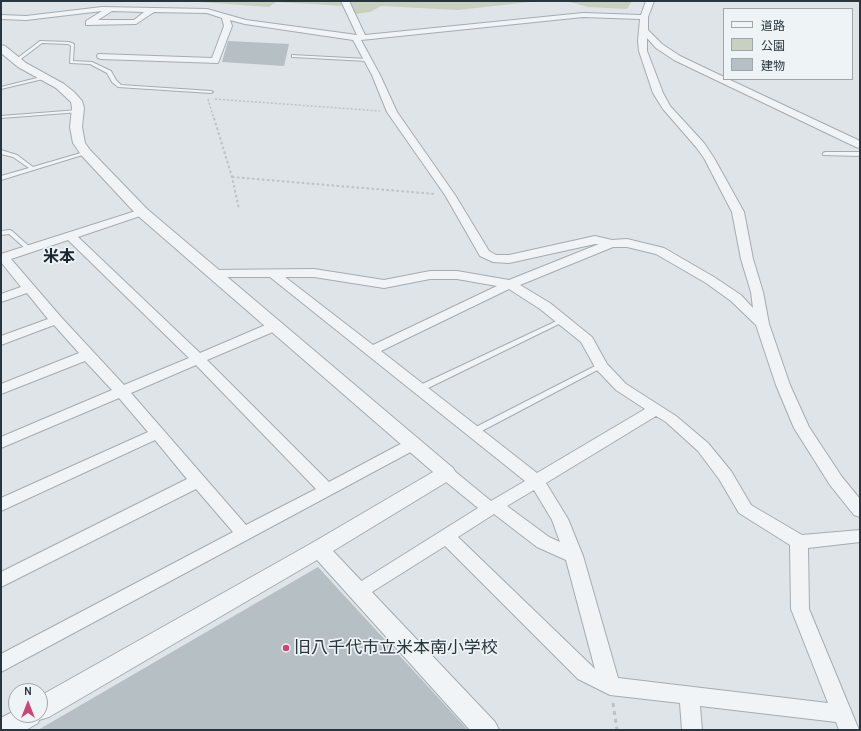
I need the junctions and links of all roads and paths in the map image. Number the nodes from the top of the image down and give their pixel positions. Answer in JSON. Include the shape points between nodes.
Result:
{"nodes":[{"id":1,"x":345,"y":1,"type":"edge"},
{"id":2,"x":650,"y":1,"type":"edge"},
{"id":3,"x":192,"y":2,"type":"dead end"},
{"id":4,"x":112,"y":8,"type":"junction"},
{"id":5,"x":152,"y":9,"type":"junction"},
{"id":6,"x":208,"y":11,"type":"junction"},
{"id":7,"x":225,"y":16,"type":"junction"},
{"id":8,"x":1,"y":17,"type":"edge"},
{"id":9,"x":644,"y":17,"type":"junction"},
{"id":10,"x":644,"y":31,"type":"junction"},
{"id":11,"x":359,"y":37,"type":"junction"},
{"id":12,"x":1,"y":48,"type":"edge"},
{"id":13,"x":101,"y":56,"type":"dead end"},
{"id":14,"x":293,"y":56,"type":"dead end"},
{"id":15,"x":367,"y":60,"type":"junction"},
{"id":16,"x":16,"y":61,"type":"junction"},
{"id":17,"x":45,"y":77,"type":"junction"},
{"id":18,"x":723,"y":80,"type":"edge"},
{"id":19,"x":723,"y":80,"type":"edge"},
{"id":20,"x":1,"y":88,"type":"edge"},
{"id":21,"x":210,"y":92,"type":"joint"},
{"id":22,"x":208,"y":99,"type":"junction"},
{"id":23,"x":78,"y":111,"type":"junction"},
{"id":24,"x":392,"y":112,"type":"junction"},
{"id":25,"x":1,"y":117,"type":"edge"},
{"id":26,"x":860,"y":145,"type":"edge"},
{"id":27,"x":1,"y":152,"type":"edge"},
{"id":28,"x":86,"y":152,"type":"junction"},
{"id":29,"x":825,"y":154,"type":"dead end"},
{"id":30,"x":860,"y":154,"type":"edge"},
{"id":31,"x":33,"y":168,"type":"junction"},
{"id":32,"x":232,"y":177,"type":"junction"},
{"id":33,"x":1,"y":178,"type":"edge"},
{"id":34,"x":450,"y":195,"type":"junction"},
{"id":35,"x":239,"y":209,"type":"dead end"},
{"id":36,"x":142,"y":212,"type":"junction"},
{"id":37,"x":1,"y":232,"type":"edge"},
{"id":38,"x":70,"y":235,"type":"junction"},
{"id":39,"x":611,"y":244,"type":"junction"},
{"id":40,"x":29,"y":249,"type":"junction"},
{"id":41,"x":2,"y":258,"type":"edge"},
{"id":42,"x":213,"y":273,"type":"junction"},
{"id":43,"x":273,"y":273,"type":"junction"},
{"id":44,"x":510,"y":284,"type":"junction"},
{"id":45,"x":29,"y":288,"type":"junction"},
{"id":46,"x":1,"y":298,"type":"edge"},
{"id":47,"x":56,"y":320,"type":"junction"},
{"id":48,"x":562,"y":320,"type":"junction"},
{"id":49,"x":762,"y":324,"type":"junction"},
{"id":50,"x":275,"y":326,"type":"junction"},
{"id":51,"x":1,"y":340,"type":"edge"},
{"id":52,"x":371,"y":351,"type":"junction"},
{"id":53,"x":87,"y":355,"type":"junction"},
{"id":54,"x":198,"y":359,"type":"junction"},
{"id":55,"x":601,"y":366,"type":"junction"},
{"id":56,"x":1,"y":389,"type":"edge"},
{"id":57,"x":419,"y":389,"type":"junction"},
{"id":58,"x":121,"y":391,"type":"junction"},
{"id":59,"x":656,"y":409,"type":"junction"},
{"id":60,"x":473,"y":432,"type":"junction"},
{"id":61,"x":158,"y":434,"type":"junction"},
{"id":62,"x":1,"y":443,"type":"edge"},
{"id":63,"x":413,"y":444,"type":"junction"},
{"id":64,"x":446,"y":473,"type":"junction"},
{"id":65,"x":198,"y":480,"type":"junction"},
{"id":66,"x":536,"y":481,"type":"junction"},
{"id":67,"x":327,"y":490,"type":"junction"},
{"id":68,"x":1,"y":505,"type":"edge"},
{"id":69,"x":492,"y":507,"type":"junction"},
{"id":70,"x":860,"y":511,"type":"edge"},
{"id":71,"x":244,"y":534,"type":"junction"},
{"id":72,"x":446,"y":536,"type":"junction"},
{"id":73,"x":860,"y":536,"type":"edge"},
{"id":74,"x":799,"y":542,"type":"junction"},
{"id":75,"x":318,"y":549,"type":"junction"},
{"id":76,"x":574,"y":556,"type":"junction"},
{"id":77,"x":1,"y":580,"type":"edge"},
{"id":78,"x":358,"y":592,"type":"junction"},
{"id":79,"x":1,"y":664,"type":"edge"},
{"id":80,"x":610,"y":686,"type":"junction"},
{"id":81,"x":689,"y":696,"type":"junction"},
{"id":82,"x":48,"y":704,"type":"edge"},
{"id":83,"x":846,"y":722,"type":"edge"},
{"id":84,"x":15,"y":723,"type":"edge"},
{"id":85,"x":3,"y":730,"type":"edge"},
{"id":86,"x":486,"y":730,"type":"edge"},
{"id":87,"x":617,"y":730,"type":"edge"},
{"id":88,"x":692,"y":730,"type":"edge"}],
"edges":[{"from":1,"to":11,"type":"street"},
{"from":2,"to":9,"type":"street"},
{"from":3,"to":6,"type":"street"},
{"from":4,"to":5,"type":"street"},
{"from":4,"to":5,"type":"street","via":[[89,23],[136,22]]},
{"from":4,"to":8,"type":"street","via":[[26,18]]},
{"from":5,"to":6,"type":"street"},
{"from":6,"to":7,"type":"street"},
{"from":7,"to":11,"type":"street","via":[[245,22]]},
{"from":7,"to":13,"type":"street","via":[[228,26],[215,60]]},
{"from":9,"to":10,"type":"street"},
{"from":9,"to":11,"type":"street","via":[[583,14]]},
{"from":10,"to":19,"type":"street","via":[[659,46],[677,58]]},
{"from":10,"to":49,"type":"street","via":[[643,51],[658,93],[666,107],[709,158],[738,212]]},
{"from":11,"to":15,"type":"street"},
{"from":12,"to":16,"type":"street"},
{"from":14,"to":15,"type":"lane"},
{"from":15,"to":24,"type":"street"},
{"from":16,"to":17,"type":"street"},
{"from":16,"to":21,"type":"lane","via":[[41,42],[69,43],[73,45],[71,62],[91,63],[109,72],[120,86]]},
{"from":17,"to":20,"type":"lane"},
{"from":17,"to":23,"type":"street","via":[[70,94],[76,101]]},
{"from":18,"to":26,"type":"street"},
{"from":21,"to":22,"type":"path"},
{"from":22,"to":24,"type":"path"},
{"from":22,"to":32,"type":"path"},
{"from":23,"to":25,"type":"lane"},
{"from":23,"to":28,"type":"street","via":[[77,134]]},
{"from":24,"to":34,"type":"street"},
{"from":27,"to":31,"type":"lane","via":[[15,156]]},
{"from":28,"to":31,"type":"lane"},
{"from":28,"to":36,"type":"street"},
{"from":29,"to":30,"type":"lane"},
{"from":31,"to":33,"type":"lane"},
{"from":32,"to":34,"type":"path"},
{"from":32,"to":35,"type":"path"},
{"from":34,"to":39,"type":"street","via":[[484,253],[493,258],[509,259],[595,240]]},
{"from":36,"to":38,"type":"street"},
{"from":36,"to":42,"type":"street"},
{"from":37,"to":40,"type":"lane","via":[[10,232]]},
{"from":38,"to":40,"type":"street"},
{"from":38,"to":54,"type":"street"},
{"from":39,"to":44,"type":"street"},
{"from":39,"to":49,"type":"street","via":[[627,243],[660,251],[730,293]]},
{"from":40,"to":41,"type":"street"},
{"from":41,"to":45,"type":"street"},
{"from":42,"to":43,"type":"street"},
{"from":42,"to":50,"type":"street"},
{"from":43,"to":44,"type":"street","via":[[314,273],[384,284],[430,275],[457,275]]},
{"from":43,"to":52,"type":"street"},
{"from":44,"to":48,"type":"street"},
{"from":44,"to":52,"type":"street"},
{"from":45,"to":46,"type":"street"},
{"from":45,"to":47,"type":"street"},
{"from":47,"to":51,"type":"street"},
{"from":47,"to":53,"type":"street"},
{"from":48,"to":55,"type":"street","via":[[587,340]]},
{"from":48,"to":57,"type":"lane"},
{"from":49,"to":70,"type":"street","via":[[783,385],[802,428],[836,481]]},
{"from":50,"to":54,"type":"street"},
{"from":50,"to":63,"type":"street"},
{"from":52,"to":57,"type":"street"},
{"from":53,"to":56,"type":"street"},
{"from":53,"to":58,"type":"street"},
{"from":54,"to":58,"type":"street"},
{"from":54,"to":67,"type":"street"},
{"from":55,"to":59,"type":"street","via":[[621,387]]},
{"from":55,"to":60,"type":"lane"},
{"from":57,"to":60,"type":"street"},
{"from":58,"to":61,"type":"street"},
{"from":58,"to":62,"type":"street"},
{"from":59,"to":66,"type":"street"},
{"from":59,"to":74,"type":"street","via":[[703,447],[725,475],[745,509]]},
{"from":60,"to":66,"type":"street"},
{"from":61,"to":65,"type":"street"},
{"from":61,"to":68,"type":"street"},
{"from":63,"to":64,"type":"street"},
{"from":63,"to":67,"type":"street"},
{"from":64,"to":69,"type":"street"},
{"from":64,"to":75,"type":"street"},
{"from":65,"to":71,"type":"street"},
{"from":65,"to":77,"type":"street"},
{"from":66,"to":69,"type":"street"},
{"from":66,"to":76,"type":"street","via":[[560,519]]},
{"from":67,"to":71,"type":"street"},
{"from":69,"to":72,"type":"street"},
{"from":69,"to":76,"type":"street","via":[[543,542]]},
{"from":71,"to":79,"type":"street"},
{"from":72,"to":78,"type":"street"},
{"from":72,"to":80,"type":"street","via":[[585,673]]},
{"from":73,"to":74,"type":"street"},
{"from":74,"to":83,"type":"street","via":[[800,608]]},
{"from":75,"to":78,"type":"street"},
{"from":75,"to":82,"type":"street"},
{"from":76,"to":80,"type":"street"},
{"from":78,"to":86,"type":"street"},
{"from":80,"to":81,"type":"street"},
{"from":80,"to":87,"type":"path"},
{"from":81,"to":83,"type":"street"},
{"from":81,"to":88,"type":"street"},
{"from":84,"to":85,"type":"street"}]}
